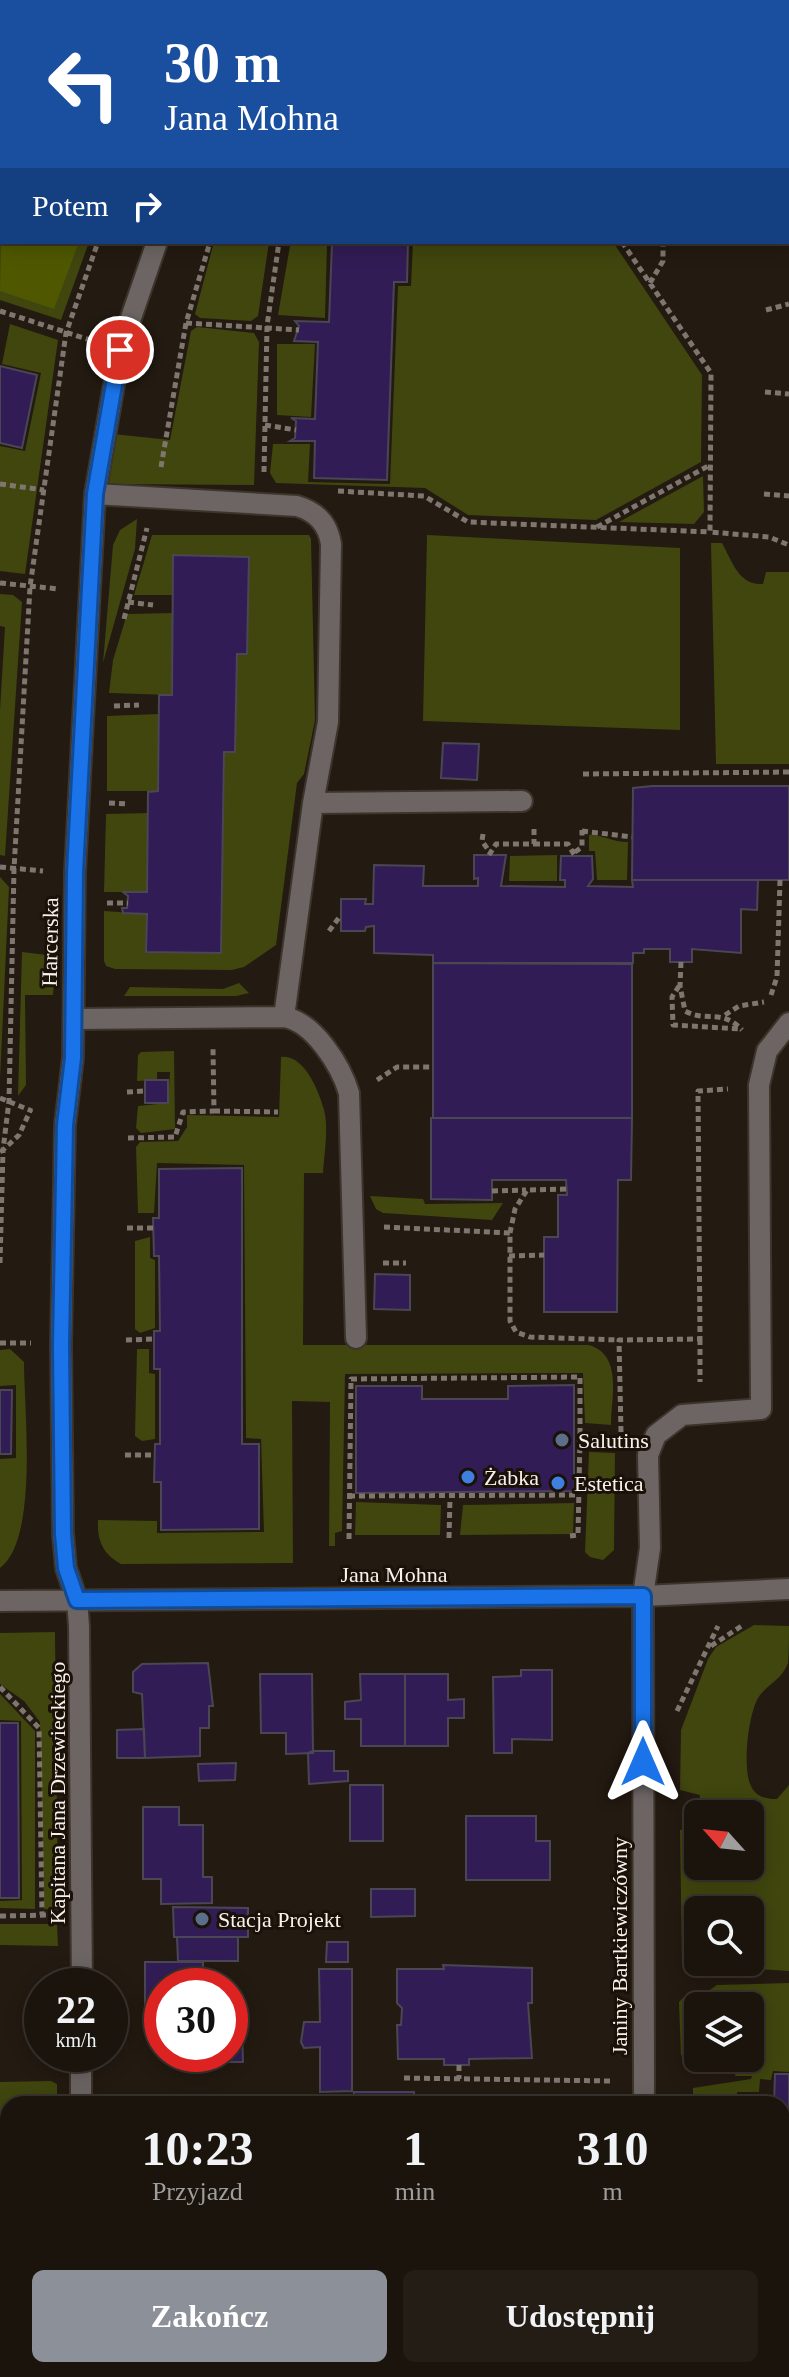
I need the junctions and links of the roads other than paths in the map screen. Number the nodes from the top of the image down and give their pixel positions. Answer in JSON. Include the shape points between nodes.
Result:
{"nodes":[{"id":1,"x":156,"y":244,"type":"edge"},
{"id":2,"x":95,"y":494,"type":"junction"},
{"id":3,"x":522,"y":801,"type":"dead end"},
{"id":4,"x":313,"y":803,"type":"junction"},
{"id":5,"x":284,"y":1017,"type":"junction"},
{"id":6,"x":74,"y":1019,"type":"junction"},
{"id":7,"x":789,"y":1023,"type":"edge"},
{"id":8,"x":356,"y":1338,"type":"dead end"},
{"id":9,"x":789,"y":1589,"type":"edge"},
{"id":10,"x":643,"y":1596,"type":"junction"},
{"id":11,"x":77,"y":1600,"type":"junction"},
{"id":12,"x":0,"y":1601,"type":"edge"},
{"id":13,"x":82,"y":1968,"type":"edge"},
{"id":14,"x":81,"y":2072,"type":"edge"},
{"id":15,"x":81,"y":2096,"type":"edge"},
{"id":16,"x":644,"y":2096,"type":"edge"}],
"edges":[{"from":1,"to":2,"type":"street","name":"Harcerska","via":[[120,350]]},
{"from":2,"to":4,"type":"street","via":[[297,506],[327,527],[331,685]]},
{"from":2,"to":6,"type":"street","name":"Harcerska","via":[[75,872]]},
{"from":3,"to":4,"type":"street"},
{"from":4,"to":5,"type":"street"},
{"from":5,"to":6,"type":"street"},
{"from":5,"to":8,"type":"street","via":[[308,1027],[347,1086]]},
{"from":6,"to":11,"type":"street","name":"Harcerska","via":[[65,1125],[61,1345],[63,1534],[66,1568]]},
{"from":7,"to":10,"type":"street","name":"Janiny Bartkiewiczówny","via":[[767,1051],[759,1085],[761,1409],[682,1415],[656,1435],[648,1455],[650,1548]]},
{"from":9,"to":10,"type":"street","name":"Jana Mohna"},
{"from":10,"to":11,"type":"street","name":"Jana Mohna"},
{"from":10,"to":16,"type":"street","name":"Janiny Bartkiewiczówny"},
{"from":11,"to":12,"type":"street","name":"Jana Mohna"},
{"from":11,"to":13,"type":"street","name":"Kapitana Jana Drzewieckiego"},
{"from":14,"to":15,"type":"street"}]}
